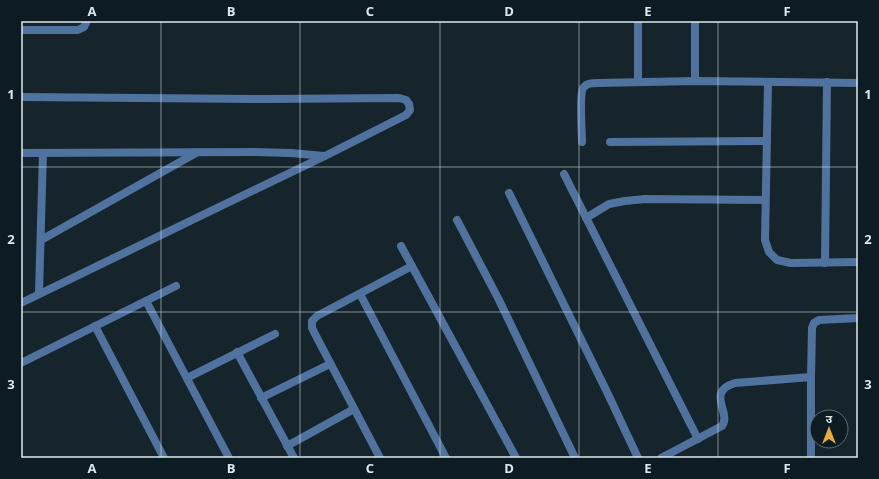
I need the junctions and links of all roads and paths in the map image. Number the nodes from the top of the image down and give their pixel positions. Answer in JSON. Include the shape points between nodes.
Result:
{"nodes":[{"id":1,"x":87,"y":21,"type":"edge"},
{"id":2,"x":638,"y":21,"type":"edge"},
{"id":3,"x":695,"y":21,"type":"edge"},
{"id":4,"x":21,"y":30,"type":"edge"},
{"id":5,"x":695,"y":81,"type":"junction"},
{"id":6,"x":638,"y":82,"type":"junction"},
{"id":7,"x":768,"y":82,"type":"junction"},
{"id":8,"x":826,"y":82,"type":"junction"},
{"id":9,"x":858,"y":82,"type":"edge"},
{"id":10,"x":21,"y":97,"type":"edge"},
{"id":11,"x":767,"y":141,"type":"junction"},
{"id":12,"x":582,"y":142,"type":"dead end"},
{"id":13,"x":610,"y":142,"type":"dead end"},
{"id":14,"x":21,"y":153,"type":"edge"},
{"id":15,"x":43,"y":153,"type":"junction"},
{"id":16,"x":197,"y":153,"type":"junction"},
{"id":17,"x":325,"y":156,"type":"junction"},
{"id":18,"x":564,"y":174,"type":"dead end"},
{"id":19,"x":509,"y":193,"type":"dead end"},
{"id":20,"x":765,"y":200,"type":"junction"},
{"id":21,"x":586,"y":218,"type":"junction"},
{"id":22,"x":457,"y":220,"type":"dead end"},
{"id":23,"x":41,"y":240,"type":"junction"},
{"id":24,"x":401,"y":246,"type":"dead end"},
{"id":25,"x":858,"y":262,"type":"edge"},
{"id":26,"x":825,"y":263,"type":"junction"},
{"id":27,"x":412,"y":266,"type":"junction"},
{"id":28,"x":176,"y":286,"type":"dead end"},
{"id":29,"x":39,"y":293,"type":"junction"},
{"id":30,"x":360,"y":294,"type":"junction"},
{"id":31,"x":146,"y":301,"type":"junction"},
{"id":32,"x":21,"y":303,"type":"edge"},
{"id":33,"x":858,"y":318,"type":"edge"},
{"id":34,"x":95,"y":326,"type":"junction"},
{"id":35,"x":275,"y":334,"type":"dead end"},
{"id":36,"x":237,"y":352,"type":"junction"},
{"id":37,"x":21,"y":363,"type":"edge"},
{"id":38,"x":330,"y":364,"type":"junction"},
{"id":39,"x":811,"y":377,"type":"junction"},
{"id":40,"x":187,"y":378,"type":"junction"},
{"id":41,"x":261,"y":398,"type":"junction"},
{"id":42,"x":354,"y":409,"type":"junction"},
{"id":43,"x":698,"y":439,"type":"junction"},
{"id":44,"x":287,"y":446,"type":"junction"},
{"id":45,"x":164,"y":458,"type":"edge"},
{"id":46,"x":229,"y":458,"type":"edge"},
{"id":47,"x":294,"y":458,"type":"edge"},
{"id":48,"x":380,"y":458,"type":"edge"},
{"id":49,"x":446,"y":458,"type":"edge"},
{"id":50,"x":516,"y":458,"type":"edge"},
{"id":51,"x":575,"y":458,"type":"edge"},
{"id":52,"x":638,"y":458,"type":"edge"},
{"id":53,"x":661,"y":458,"type":"edge"},
{"id":54,"x":811,"y":458,"type":"edge"}],
"edges":[{"from":1,"to":4,"type":"street","via":[[84,27],[78,30]]},
{"from":2,"to":6,"type":"street"},
{"from":3,"to":5,"type":"street"},
{"from":5,"to":6,"type":"street"},
{"from":5,"to":7,"type":"street"},
{"from":6,"to":12,"type":"street","via":[[588,84],[583,88]]},
{"from":7,"to":8,"type":"street"},
{"from":7,"to":11,"type":"street"},
{"from":8,"to":9,"type":"street"},
{"from":8,"to":26,"type":"street"},
{"from":10,"to":17,"type":"street","via":[[399,98],[409,104],[410,110],[406,115]]},
{"from":11,"to":13,"type":"street"},
{"from":11,"to":20,"type":"street"},
{"from":14,"to":15,"type":"street"},
{"from":15,"to":16,"type":"street"},
{"from":15,"to":23,"type":"street"},
{"from":16,"to":17,"type":"street","via":[[253,152]]},
{"from":16,"to":23,"type":"street"},
{"from":17,"to":29,"type":"street"},
{"from":18,"to":21,"type":"street"},
{"from":19,"to":52,"type":"street"},
{"from":20,"to":21,"type":"street","via":[[632,200],[609,204]]},
{"from":20,"to":26,"type":"street","via":[[764,240],[769,252],[777,260],[791,263]]},
{"from":21,"to":43,"type":"street"},
{"from":22,"to":51,"type":"street","via":[[499,300]]},
{"from":23,"to":29,"type":"street"},
{"from":24,"to":27,"type":"street"},
{"from":25,"to":26,"type":"street"},
{"from":27,"to":30,"type":"street"},
{"from":27,"to":50,"type":"street"},
{"from":28,"to":31,"type":"street"},
{"from":29,"to":32,"type":"street"},
{"from":30,"to":38,"type":"street","via":[[312,321],[312,328]]},
{"from":30,"to":49,"type":"street"},
{"from":31,"to":34,"type":"street"},
{"from":31,"to":40,"type":"street"},
{"from":33,"to":39,"type":"street","via":[[819,320],[814,323]]},
{"from":34,"to":37,"type":"street"},
{"from":34,"to":45,"type":"street"},
{"from":35,"to":36,"type":"street"},
{"from":36,"to":40,"type":"street"},
{"from":36,"to":41,"type":"street"},
{"from":38,"to":41,"type":"street"},
{"from":38,"to":42,"type":"street"},
{"from":39,"to":43,"type":"street","via":[[727,385],[722,390],[721,397],[724,423]]},
{"from":39,"to":54,"type":"street"},
{"from":40,"to":46,"type":"street"},
{"from":41,"to":44,"type":"street"},
{"from":42,"to":44,"type":"street"},
{"from":42,"to":48,"type":"street"},
{"from":43,"to":53,"type":"street"},
{"from":44,"to":47,"type":"street"}]}
